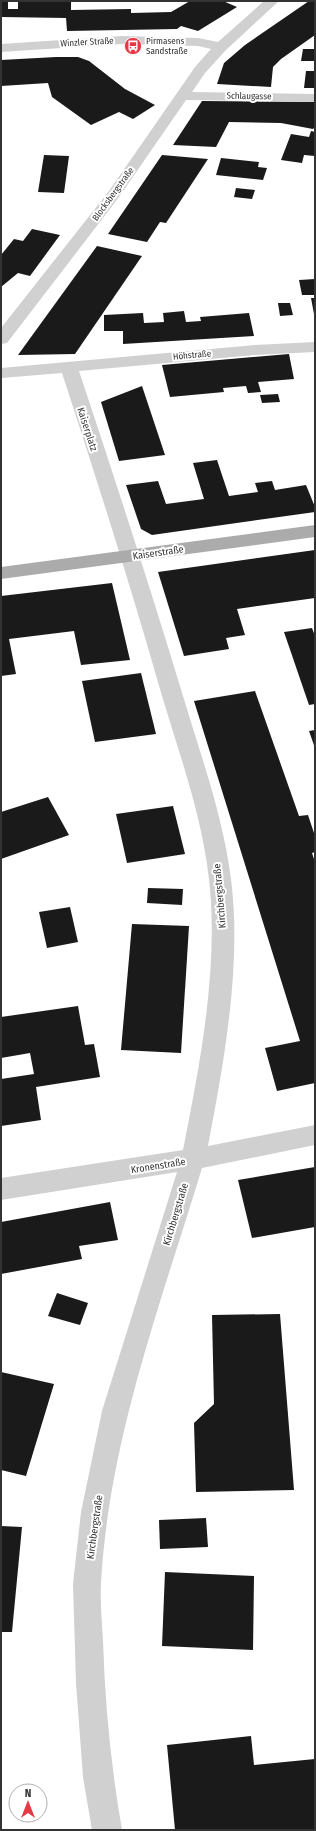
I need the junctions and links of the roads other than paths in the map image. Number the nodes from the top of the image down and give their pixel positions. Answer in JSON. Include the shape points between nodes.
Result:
{"nodes":[{"id":1,"x":272,"y":1,"type":"edge"},
{"id":2,"x":221,"y":47,"type":"junction"},
{"id":3,"x":1,"y":48,"type":"edge"},
{"id":4,"x":183,"y":96,"type":"junction"},
{"id":5,"x":315,"y":98,"type":"edge"},
{"id":6,"x":1,"y":339,"type":"edge"},
{"id":7,"x":315,"y":347,"type":"edge"},
{"id":8,"x":69,"y":367,"type":"junction"},
{"id":9,"x":1,"y":374,"type":"edge"},
{"id":10,"x":315,"y":531,"type":"edge"},
{"id":11,"x":131,"y":556,"type":"junction"},
{"id":12,"x":1,"y":573,"type":"edge"},
{"id":13,"x":315,"y":1135,"type":"edge"},
{"id":14,"x":193,"y":1159,"type":"junction"},
{"id":15,"x":1,"y":1190,"type":"edge"},
{"id":16,"x":107,"y":1830,"type":"edge"}],
"edges":[{"from":1,"to":2,"type":"street","name":"Blocksbergstraße","via":[[250,18]]},
{"from":2,"to":3,"type":"street","name":"Winzler Straße","via":[[198,42],[122,40]]},
{"from":2,"to":4,"type":"street","name":"Blocksbergstraße","via":[[200,70]]},
{"from":4,"to":5,"type":"street","name":"Schlaugasse"},
{"from":4,"to":6,"type":"street","name":"Blocksbergstraße","via":[[114,194]]},
{"from":7,"to":8,"type":"street","name":"Höhstraße"},
{"from":8,"to":9,"type":"street"},
{"from":8,"to":11,"type":"street","name":"Kaiserplatz"},
{"from":10,"to":11,"type":"main road","name":"Kaiserstraße"},
{"from":11,"to":12,"type":"main road","name":"Kaiserstraße"},
{"from":11,"to":14,"type":"street","name":"Kirchbergstraße","via":[[212,829],[220,880],[222,937],[219,995],[210,1074]]},
{"from":13,"to":14,"type":"street","name":"Kronenstraße"},
{"from":14,"to":15,"type":"street","name":"Kronenstraße"},
{"from":14,"to":16,"type":"street","name":"Kirchbergstraße","via":[[115,1411],[95,1512],[87,1584],[90,1683],[98,1777]]}]}
